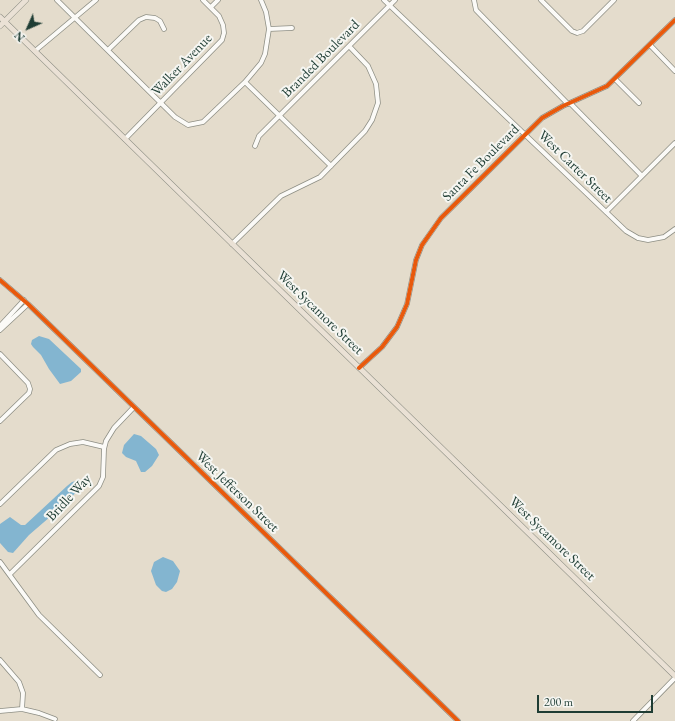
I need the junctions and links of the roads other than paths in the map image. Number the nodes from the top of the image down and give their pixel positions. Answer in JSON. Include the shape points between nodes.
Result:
{"nodes":[{"id":1,"x":26,"y":0,"type":"edge"},
{"id":2,"x":58,"y":0,"type":"edge"},
{"id":3,"x":96,"y":0,"type":"edge"},
{"id":4,"x":204,"y":0,"type":"edge"},
{"id":5,"x":218,"y":0,"type":"edge"},
{"id":6,"x":261,"y":0,"type":"edge"},
{"id":7,"x":384,"y":0,"type":"edge"},
{"id":8,"x":395,"y":0,"type":"edge"},
{"id":9,"x":474,"y":0,"type":"edge"},
{"id":10,"x":541,"y":0,"type":"edge"},
{"id":11,"x":614,"y":0,"type":"edge"},
{"id":12,"x":389,"y":5,"type":"junction"},
{"id":13,"x":211,"y":7,"type":"junction"},
{"id":14,"x":0,"y":17,"type":"edge"},
{"id":15,"x":76,"y":18,"type":"junction"},
{"id":16,"x":675,"y":20,"type":"edge"},
{"id":17,"x":4,"y":21,"type":"junction"},
{"id":18,"x":0,"y":26,"type":"edge"},
{"id":19,"x":292,"y":28,"type":"dead end"},
{"id":20,"x":164,"y":29,"type":"dead end"},
{"id":21,"x":269,"y":29,"type":"junction"},
{"id":22,"x":650,"y":45,"type":"junction"},
{"id":23,"x":349,"y":46,"type":"junction"},
{"id":24,"x":108,"y":50,"type":"junction"},
{"id":25,"x":35,"y":51,"type":"junction"},
{"id":26,"x":675,"y":71,"type":"edge"},
{"id":27,"x":615,"y":80,"type":"junction"},
{"id":28,"x":245,"y":82,"type":"junction"},
{"id":29,"x":161,"y":103,"type":"junction"},
{"id":30,"x":639,"y":103,"type":"dead end"},
{"id":31,"x":569,"y":104,"type":"junction"},
{"id":32,"x":279,"y":116,"type":"junction"},
{"id":33,"x":525,"y":134,"type":"junction"},
{"id":34,"x":125,"y":139,"type":"junction"},
{"id":35,"x":675,"y":143,"type":"edge"},
{"id":36,"x":256,"y":146,"type":"dead end"},
{"id":37,"x":331,"y":166,"type":"junction"},
{"id":38,"x":642,"y":176,"type":"junction"},
{"id":39,"x":606,"y":212,"type":"junction"},
{"id":40,"x":675,"y":230,"type":"edge"},
{"id":41,"x":232,"y":244,"type":"junction"},
{"id":42,"x":0,"y":280,"type":"edge"},
{"id":43,"x":24,"y":300,"type":"junction"},
{"id":44,"x":28,"y":304,"type":"junction"},
{"id":45,"x":0,"y":326,"type":"edge"},
{"id":46,"x":0,"y":330,"type":"edge"},
{"id":47,"x":0,"y":354,"type":"edge"},
{"id":48,"x":359,"y":368,"type":"junction"},
{"id":49,"x":134,"y":407,"type":"junction"},
{"id":50,"x":0,"y":421,"type":"edge"},
{"id":51,"x":104,"y":446,"type":"junction"},
{"id":52,"x":0,"y":504,"type":"edge"},
{"id":53,"x":0,"y":562,"type":"edge"},
{"id":54,"x":10,"y":574,"type":"junction"},
{"id":55,"x":0,"y":660,"type":"edge"},
{"id":56,"x":100,"y":675,"type":"dead end"},
{"id":57,"x":675,"y":677,"type":"edge"},
{"id":58,"x":22,"y":709,"type":"junction"},
{"id":59,"x":0,"y":711,"type":"edge"},
{"id":60,"x":55,"y":719,"type":"dead end"},
{"id":61,"x":458,"y":721,"type":"edge"},
{"id":62,"x":633,"y":721,"type":"edge"}],
"edges":[{"from":1,"to":17,"type":"main road"},
{"from":2,"to":15,"type":"street"},
{"from":3,"to":15,"type":"street"},
{"from":4,"to":13,"type":"street","name":"Walker Avenue"},
{"from":5,"to":13,"type":"street"},
{"from":6,"to":21,"type":"street"},
{"from":7,"to":12,"type":"street","name":"West Carter Street"},
{"from":8,"to":12,"type":"street","name":"Branded Boulevard"},
{"from":9,"to":31,"type":"street","via":[[476,10]]},
{"from":10,"to":11,"type":"street","via":[[577,34]]},
{"from":12,"to":23,"type":"street","name":"Branded Boulevard"},
{"from":12,"to":33,"type":"street","name":"West Carter Street"},
{"from":13,"to":29,"type":"street","name":"Walker Avenue","via":[[220,16],[223,25],[222,40]]},
{"from":14,"to":17,"type":"main road","name":"West Sycamore Street"},
{"from":15,"to":24,"type":"street"},
{"from":15,"to":25,"type":"street"},
{"from":16,"to":22,"type":"street","name":"Santa Fe Boulevard"},
{"from":17,"to":18,"type":"main road"},
{"from":17,"to":25,"type":"main road","name":"West Sycamore Street"},
{"from":19,"to":21,"type":"street"},
{"from":20,"to":24,"type":"street","via":[[160,21],[146,17],[139,20]]},
{"from":21,"to":28,"type":"street","via":[[265,54]]},
{"from":22,"to":26,"type":"street"},
{"from":22,"to":27,"type":"street","name":"Santa Fe Boulevard"},
{"from":23,"to":32,"type":"street","name":"Branded Boulevard"},
{"from":23,"to":37,"type":"street","via":[[373,74],[377,90],[377,109],[365,131]]},
{"from":24,"to":29,"type":"street"},
{"from":25,"to":34,"type":"main road","name":"West Sycamore Street"},
{"from":27,"to":30,"type":"street"},
{"from":27,"to":31,"type":"street","name":"Santa Fe Boulevard"},
{"from":28,"to":29,"type":"street","via":[[203,122],[197,124],[183,123]]},
{"from":28,"to":32,"type":"street"},
{"from":29,"to":34,"type":"street","name":"Walker Avenue"},
{"from":31,"to":33,"type":"street","name":"Santa Fe Boulevard","via":[[548,114]]},
{"from":31,"to":38,"type":"street"},
{"from":32,"to":36,"type":"street","name":"Branded Boulevard","via":[[259,136]]},
{"from":32,"to":37,"type":"street"},
{"from":33,"to":39,"type":"street","name":"West Carter Street"},
{"from":33,"to":48,"type":"street","name":"Santa Fe Boulevard","via":[[433,227],[416,260],[407,304],[397,327],[382,347]]},
{"from":34,"to":41,"type":"main road","name":"West Sycamore Street"},
{"from":35,"to":38,"type":"street"},
{"from":37,"to":41,"type":"street","via":[[315,180],[281,196]]},
{"from":38,"to":39,"type":"street"},
{"from":39,"to":40,"type":"street","name":"West Carter Street","via":[[626,231],[638,238],[653,240]]},
{"from":41,"to":48,"type":"main road","name":"West Sycamore Street"},
{"from":42,"to":43,"type":"street","name":"West Jefferson Street"},
{"from":43,"to":44,"type":"street","name":"West Jefferson Street"},
{"from":43,"to":45,"type":"street"},
{"from":44,"to":46,"type":"street"},
{"from":44,"to":49,"type":"street","name":"West Jefferson Street"},
{"from":47,"to":50,"type":"street","via":[[28,383],[30,389],[29,393]]},
{"from":48,"to":57,"type":"main road","name":"West Sycamore Street"},
{"from":49,"to":51,"type":"street","name":"Bridle Way","via":[[114,428]]},
{"from":49,"to":61,"type":"street","name":"West Jefferson Street"},
{"from":51,"to":52,"type":"street","via":[[83,442],[56,450]]},
{"from":51,"to":54,"type":"street","name":"Bridle Way","via":[[99,486]]},
{"from":53,"to":54,"type":"street"},
{"from":54,"to":56,"type":"street","via":[[39,615]]},
{"from":55,"to":58,"type":"street","via":[[19,682],[23,693]]},
{"from":57,"to":62,"type":"street"},
{"from":58,"to":59,"type":"street"},
{"from":58,"to":60,"type":"street"}]}
